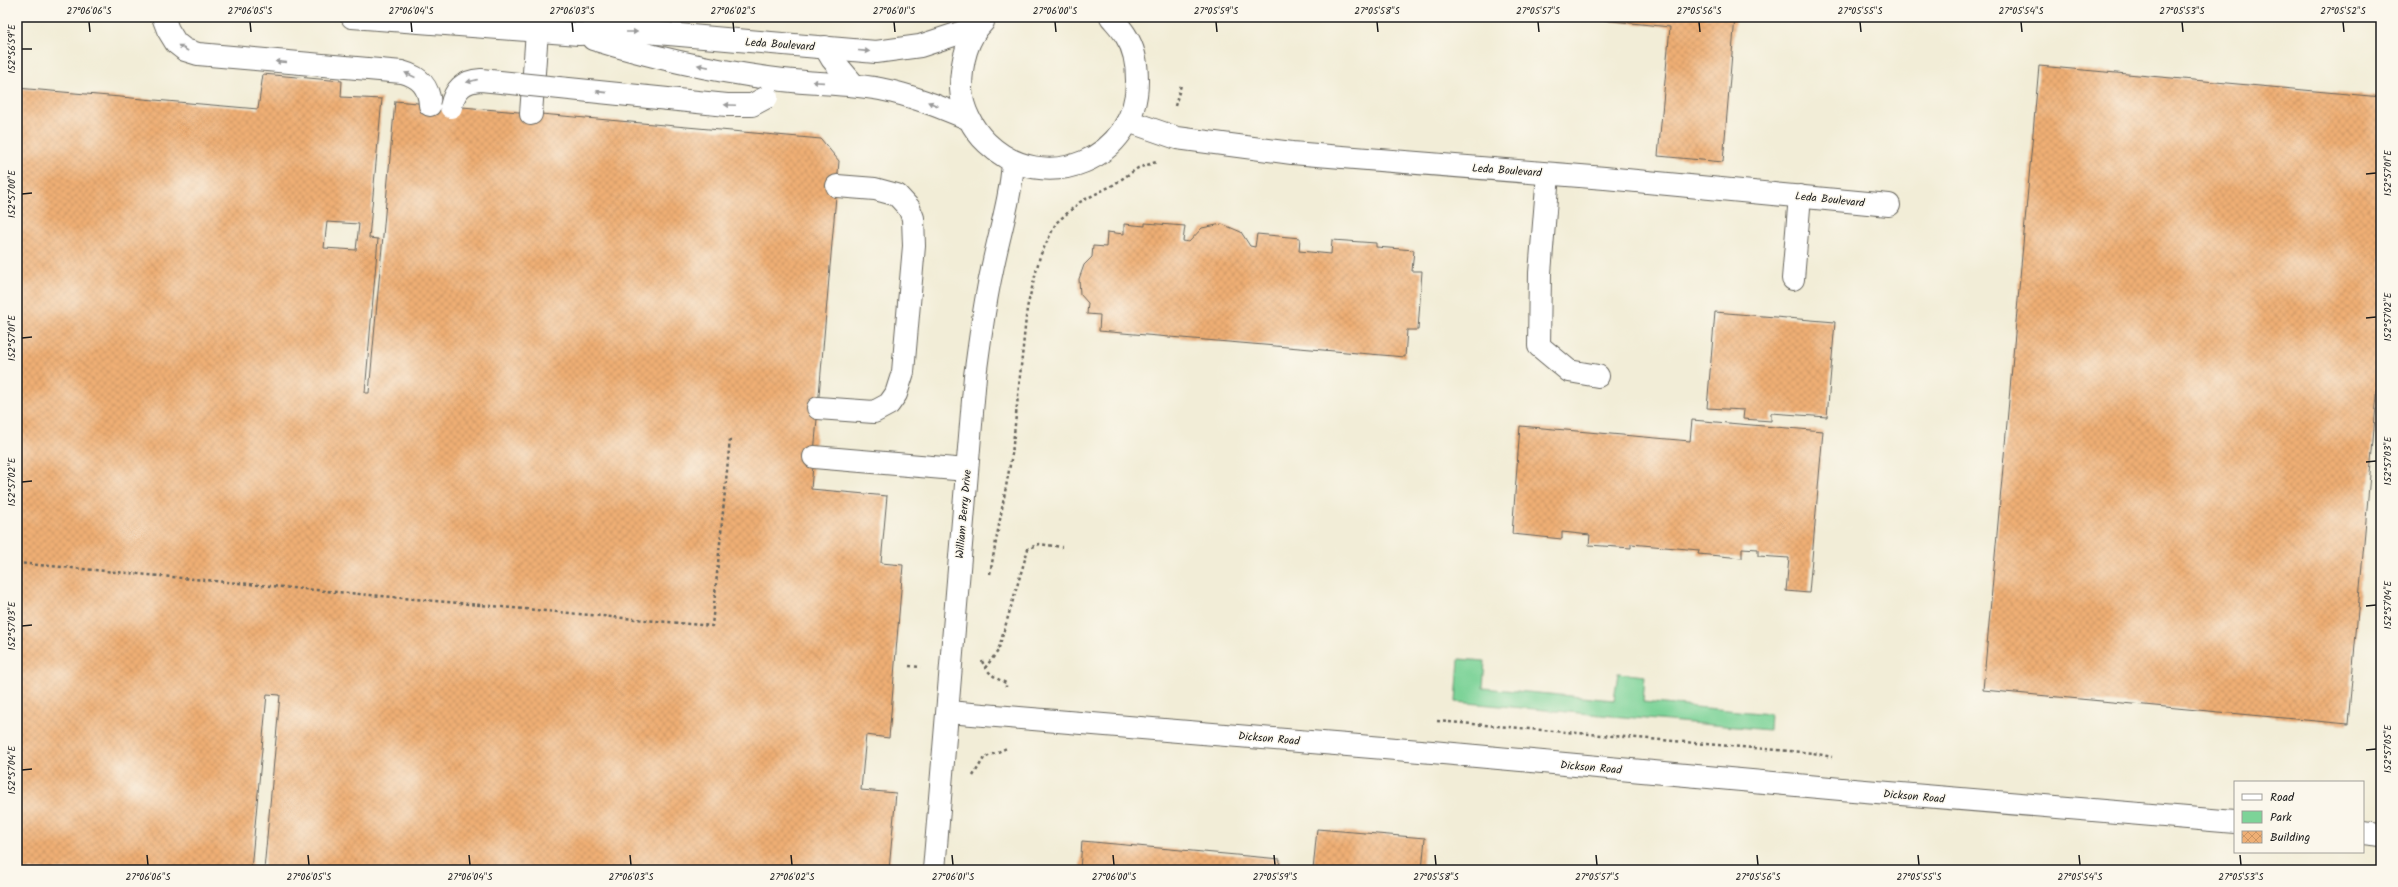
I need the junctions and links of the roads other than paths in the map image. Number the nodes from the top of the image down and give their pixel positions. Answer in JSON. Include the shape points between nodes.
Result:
{"nodes":[{"id":1,"x":163,"y":17,"type":"edge"},
{"id":2,"x":352,"y":17,"type":"edge"},
{"id":3,"x":1111,"y":17,"type":"edge"},
{"id":4,"x":983,"y":22,"type":"edge"},
{"id":5,"x":538,"y":31,"type":"junction"},
{"id":6,"x":579,"y":34,"type":"junction"},
{"id":7,"x":826,"y":47,"type":"junction"},
{"id":8,"x":783,"y":80,"type":"junction"},
{"id":9,"x":854,"y":85,"type":"junction"},
{"id":10,"x":530,"y":114,"type":"dead end"},
{"id":11,"x":969,"y":119,"type":"junction"},
{"id":12,"x":1128,"y":121,"type":"junction"},
{"id":13,"x":1013,"y":162,"type":"junction"},
{"id":14,"x":1548,"y":174,"type":"junction"},
{"id":15,"x":837,"y":186,"type":"dead end"},
{"id":16,"x":1800,"y":196,"type":"junction"},
{"id":17,"x":1889,"y":205,"type":"dead end"},
{"id":18,"x":1793,"y":279,"type":"dead end"},
{"id":19,"x":1598,"y":376,"type":"dead end"},
{"id":20,"x":818,"y":408,"type":"dead end"},
{"id":21,"x":814,"y":457,"type":"dead end"},
{"id":22,"x":967,"y":470,"type":"junction"},
{"id":23,"x":948,"y":712,"type":"junction"},
{"id":24,"x":2234,"y":822,"type":"edge"},
{"id":25,"x":2364,"y":833,"type":"edge"},
{"id":26,"x":2381,"y":835,"type":"edge"},
{"id":27,"x":934,"y":870,"type":"edge"}],
"edges":[{"from":8,"to":1,"type":"street","one_way":true,"bridge":true,"via":[[767,97],[752,105],[727,105],[481,80],[465,83],[441,106],[429,94],[426,86],[402,72],[220,57],[185,50],[170,35]]},
{"from":2,"to":5,"type":"street","name":"Leda Boulevard"},
{"from":3,"to":12,"type":"street","via":[[1127,36],[1137,64],[1137,93]]},
{"from":7,"to":4,"type":"street","name":"Leda Boulevard","one_way":true,"via":[[876,52],[898,50],[920,46]]},
{"from":4,"to":11,"type":"street","via":[[966,48],[961,71],[962,96]]},
{"from":5,"to":6,"type":"street","name":"Leda Boulevard"},
{"from":5,"to":10,"type":"street"},
{"from":6,"to":7,"type":"street","name":"Leda Boulevard","one_way":true,"via":[[634,32]]},
{"from":8,"to":6,"type":"street","name":"Leda Boulevard","one_way":true,"via":[[639,54]]},
{"from":7,"to":9,"type":"street","via":[[832,59]]},
{"from":9,"to":8,"type":"street","name":"Leda Boulevard","one_way":true},
{"from":11,"to":9,"type":"street","name":"Leda Boulevard","one_way":true,"via":[[925,100]]},
{"from":11,"to":13,"type":"street","via":[[980,136],[995,151]]},
{"from":12,"to":13,"type":"street","via":[[1112,143],[1091,159],[1072,166],[1039,169]]},
{"from":12,"to":14,"type":"street","name":"Leda Boulevard","via":[[1166,136],[1196,142]]},
{"from":13,"to":22,"type":"street","name":"William Berry Drive","via":[[1011,189],[982,318]]},
{"from":14,"to":16,"type":"street","name":"Leda Boulevard"},
{"from":14,"to":19,"type":"street","via":[[1540,273],[1539,346],[1569,371]]},
{"from":15,"to":20,"type":"street","via":[[875,189],[897,195],[909,208],[913,218],[914,246],[903,372],[896,394],[889,404],[874,412]]},
{"from":16,"to":17,"type":"street","name":"Leda Boulevard"},
{"from":16,"to":18,"type":"street"},
{"from":21,"to":22,"type":"street"},
{"from":22,"to":23,"type":"street","name":"William Berry Drive"},
{"from":23,"to":24,"type":"street","name":"Dickson Road"},
{"from":23,"to":27,"type":"street","name":"William Berry Drive"},
{"from":25,"to":26,"type":"street"}]}
